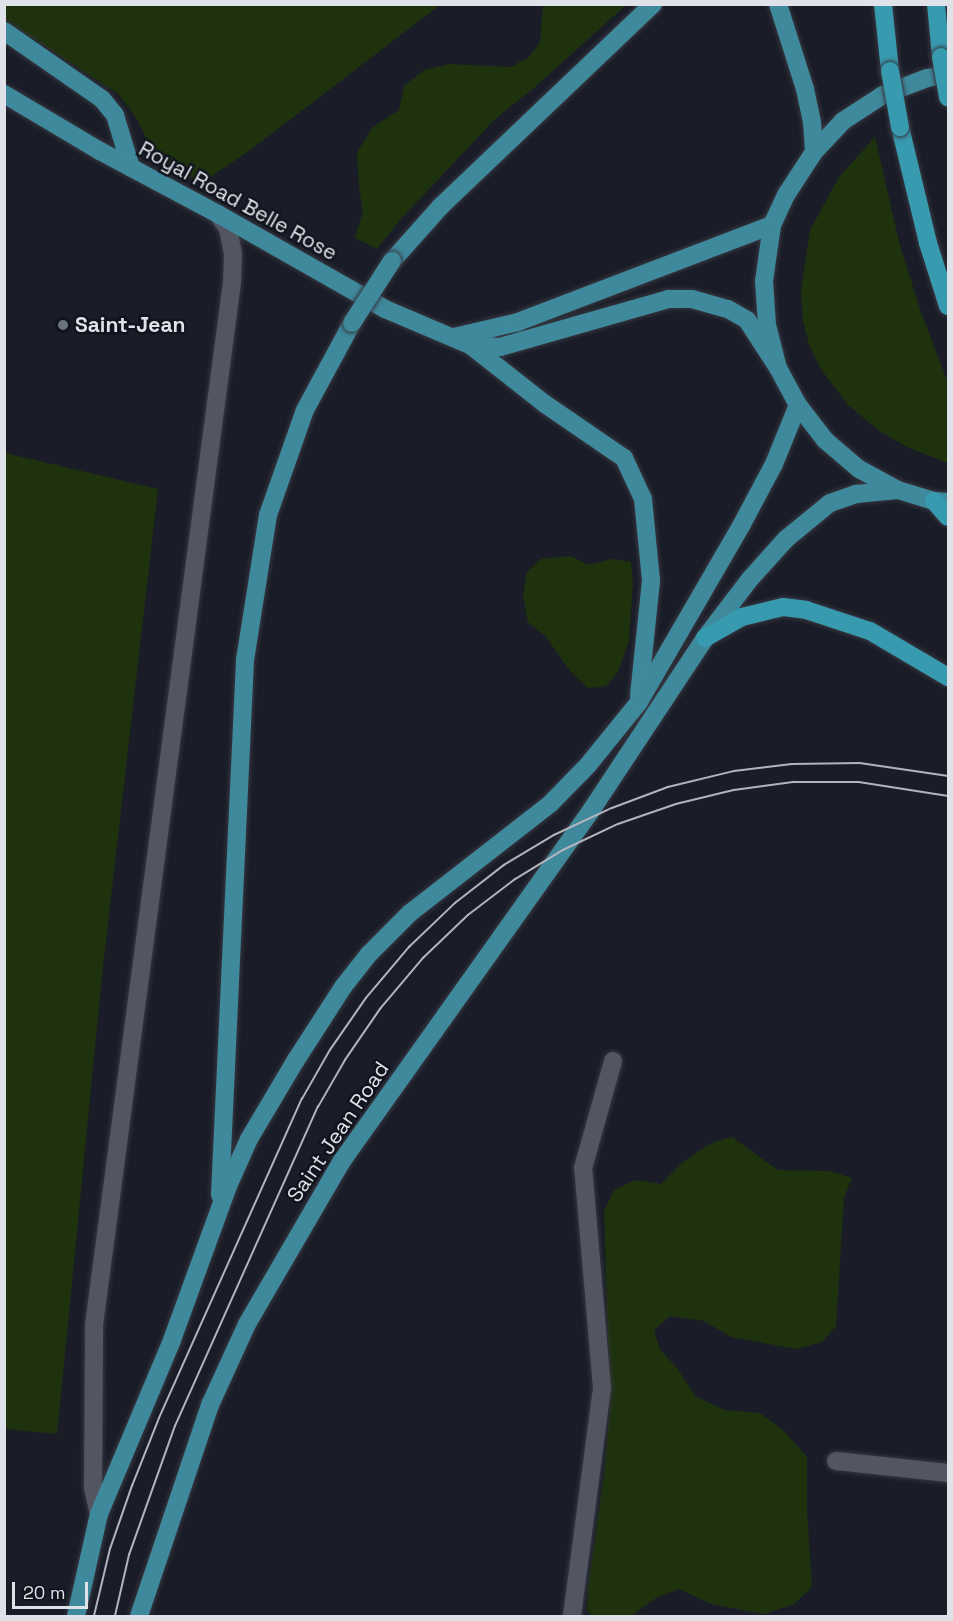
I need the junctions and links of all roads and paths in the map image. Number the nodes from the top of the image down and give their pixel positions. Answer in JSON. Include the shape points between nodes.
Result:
{"nodes":[{"id":1,"x":653,"y":4,"type":"edge"},
{"id":2,"x":778,"y":4,"type":"edge"},
{"id":3,"x":883,"y":4,"type":"edge"},
{"id":4,"x":936,"y":4,"type":"edge"},
{"id":5,"x":4,"y":31,"type":"edge"},
{"id":6,"x":948,"y":75,"type":"edge"},
{"id":7,"x":4,"y":94,"type":"edge"},
{"id":8,"x":948,"y":97,"type":"edge"},
{"id":9,"x":814,"y":152,"type":"junction"},
{"id":10,"x":132,"y":168,"type":"junction"},
{"id":11,"x":218,"y":214,"type":"junction"},
{"id":12,"x":772,"y":225,"type":"junction"},
{"id":13,"x":948,"y":306,"type":"edge"},
{"id":14,"x":462,"y":341,"type":"junction"},
{"id":15,"x":778,"y":368,"type":"junction"},
{"id":16,"x":798,"y":405,"type":"junction"},
{"id":17,"x":898,"y":490,"type":"junction"},
{"id":18,"x":941,"y":501,"type":"edge"},
{"id":19,"x":948,"y":517,"type":"edge"},
{"id":20,"x":705,"y":638,"type":"junction"},
{"id":21,"x":948,"y":677,"type":"edge"},
{"id":22,"x":639,"y":702,"type":"junction"},
{"id":23,"x":613,"y":1061,"type":"dead end"},
{"id":24,"x":218,"y":1215,"type":"junction"},
{"id":25,"x":836,"y":1461,"type":"dead end"},
{"id":26,"x":948,"y":1473,"type":"edge"},
{"id":27,"x":99,"y":1514,"type":"junction"},
{"id":28,"x":76,"y":1617,"type":"edge"},
{"id":29,"x":138,"y":1617,"type":"edge"},
{"id":30,"x":573,"y":1617,"type":"edge"}],
"edges":[{"from":1,"to":24,"type":"main road","bridge":true,"via":[[441,206],[392,261],[352,323],[305,410],[268,515],[245,660]]},
{"from":2,"to":9,"type":"main road","via":[[805,89]]},
{"from":3,"to":13,"type":"highway","bridge":true,"via":[[900,127],[925,233]]},
{"from":4,"to":8,"type":"highway","bridge":true},
{"from":5,"to":10,"type":"main road","via":[[102,99],[115,115]]},
{"from":6,"to":9,"type":"main road","via":[[927,78],[883,95],[843,122]]},
{"from":7,"to":10,"type":"main road","name":"Royal Road Belle Rose"},
{"from":9,"to":12,"type":"main road"},
{"from":10,"to":11,"type":"main road","name":"Royal Road Belle Rose"},
{"from":11,"to":14,"type":"main road","name":"Royal Road Belle Rose","via":[[385,309]]},
{"from":11,"to":27,"type":"street","via":[[230,237],[232,283],[94,1325],[93,1487]]},
{"from":12,"to":14,"type":"main road"},
{"from":12,"to":15,"type":"main road","via":[[764,281],[767,325]]},
{"from":14,"to":15,"type":"main road","name":"Royal Road Belle Rose","via":[[500,347],[668,300],[692,299],[728,309],[747,320]]},
{"from":14,"to":22,"type":"main road","via":[[624,458],[643,499],[651,581]]},
{"from":15,"to":16,"type":"main road"},
{"from":16,"to":17,"type":"main road","via":[[825,440],[859,469]]},
{"from":16,"to":22,"type":"main road","via":[[774,464],[741,526]]},
{"from":17,"to":18,"type":"main road"},
{"from":17,"to":20,"type":"main road","name":"Saint Jean Road","via":[[856,494],[830,503],[809,519],[750,579]]},
{"from":18,"to":19,"type":"highway"},
{"from":20,"to":21,"type":"highway","via":[[742,617],[783,607],[806,610],[870,631]]},
{"from":20,"to":29,"type":"main road","name":"Saint Jean Road","via":[[592,809],[342,1161],[282,1261],[247,1324],[210,1405]]},
{"from":22,"to":24,"type":"main road","via":[[550,804],[410,913],[369,954],[296,1059],[255,1130]]},
{"from":23,"to":30,"type":"street","via":[[583,1168],[602,1388]]},
{"from":24,"to":27,"type":"main road","via":[[172,1340]]},
{"from":25,"to":26,"type":"street"},
{"from":27,"to":28,"type":"main road"}]}
